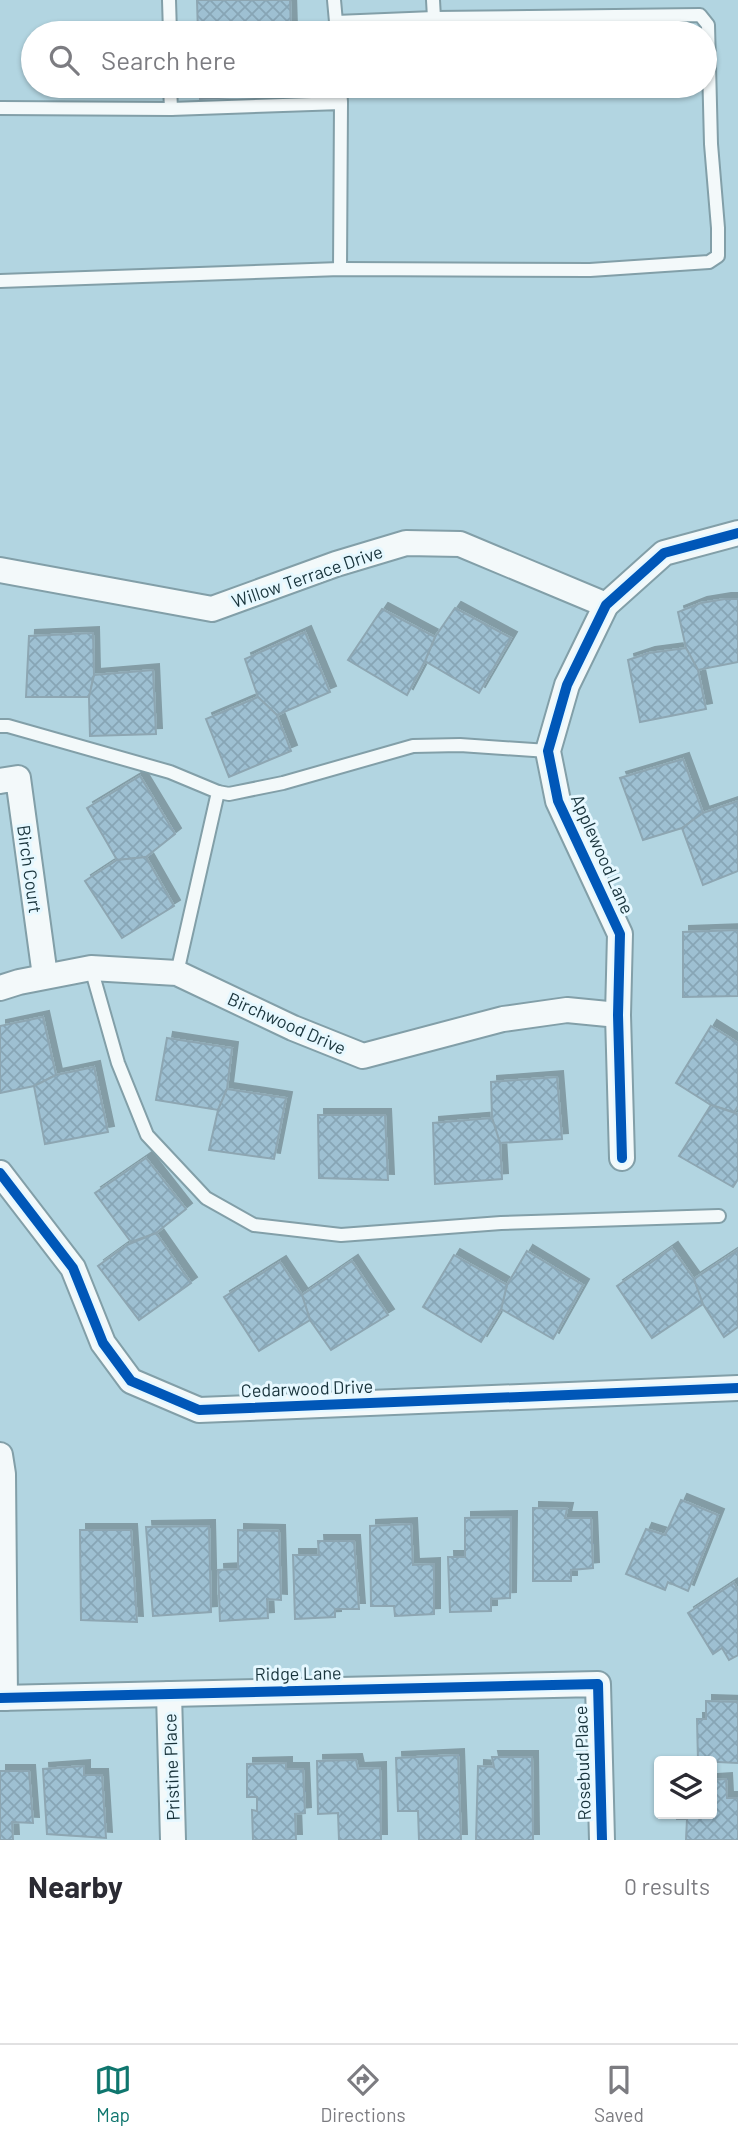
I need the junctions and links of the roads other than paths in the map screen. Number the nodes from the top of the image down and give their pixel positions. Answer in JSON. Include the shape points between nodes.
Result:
{"nodes":[{"id":1,"x":169,"y":0,"type":"edge"},
{"id":2,"x":334,"y":0,"type":"edge"},
{"id":3,"x":433,"y":0,"type":"edge"},
{"id":4,"x":434,"y":18,"type":"junction"},
{"id":5,"x":170,"y":21,"type":"edge"},
{"id":6,"x":336,"y":21,"type":"edge"},
{"id":7,"x":405,"y":21,"type":"edge"},
{"id":8,"x":705,"y":21,"type":"edge"},
{"id":9,"x":171,"y":98,"type":"edge"},
{"id":10,"x":341,"y":98,"type":"edge"},
{"id":11,"x":710,"y":98,"type":"edge"},
{"id":12,"x":341,"y":103,"type":"junction"},
{"id":13,"x":0,"y":108,"type":"edge"},
{"id":14,"x":171,"y":109,"type":"junction"},
{"id":15,"x":340,"y":269,"type":"junction"},
{"id":16,"x":0,"y":281,"type":"edge"},
{"id":17,"x":738,"y":533,"type":"edge"},
{"id":18,"x":0,"y":570,"type":"edge"},
{"id":19,"x":606,"y":605,"type":"junction"},
{"id":20,"x":0,"y":726,"type":"edge"},
{"id":21,"x":548,"y":751,"type":"junction"},
{"id":22,"x":0,"y":781,"type":"edge"},
{"id":23,"x":218,"y":792,"type":"junction"},
{"id":24,"x":91,"y":968,"type":"junction"},
{"id":25,"x":177,"y":973,"type":"junction"},
{"id":26,"x":45,"y":976,"type":"junction"},
{"id":27,"x":0,"y":988,"type":"edge"},
{"id":28,"x":618,"y":1015,"type":"junction"},
{"id":29,"x":622,"y":1158,"type":"dead end"},
{"id":30,"x":0,"y":1172,"type":"edge"},
{"id":31,"x":719,"y":1216,"type":"dead end"},
{"id":32,"x":738,"y":1388,"type":"edge"},
{"id":33,"x":0,"y":1455,"type":"edge"},
{"id":34,"x":598,"y":1684,"type":"joint"},
{"id":35,"x":169,"y":1694,"type":"junction"},
{"id":36,"x":2,"y":1698,"type":"edge"},
{"id":37,"x":173,"y":1840,"type":"edge"},
{"id":38,"x":602,"y":1840,"type":"edge"}],
"edges":[{"from":1,"to":5,"type":"lane"},
{"from":2,"to":6,"type":"lane"},
{"from":3,"to":4,"type":"lane"},
{"from":4,"to":7,"type":"lane"},
{"from":4,"to":8,"type":"lane","via":[[700,15]]},
{"from":9,"to":14,"type":"lane"},
{"from":10,"to":12,"type":"lane"},
{"from":11,"to":15,"type":"lane","via":[[718,256],[709,262],[590,270]]},
{"from":12,"to":14,"type":"lane"},
{"from":12,"to":15,"type":"lane"},
{"from":13,"to":14,"type":"lane"},
{"from":15,"to":16,"type":"lane"},
{"from":17,"to":19,"type":"street","name":"Applewood Lane","via":[[664,553]]},
{"from":18,"to":19,"type":"street","name":"Willow Terrace Drive","via":[[212,609],[406,543],[460,544]]},
{"from":19,"to":21,"type":"street","name":"Applewood Lane","via":[[567,685]]},
{"from":20,"to":23,"type":"lane","via":[[170,772]]},
{"from":21,"to":23,"type":"lane","via":[[413,746],[283,783]]},
{"from":21,"to":28,"type":"street","name":"Applewood Lane","via":[[558,801],[620,934]]},
{"from":22,"to":26,"type":"street","name":"Birch Court","via":[[18,778]]},
{"from":23,"to":25,"type":"lane"},
{"from":24,"to":25,"type":"street","name":"Birchwood Drive"},
{"from":24,"to":26,"type":"street","name":"Birchwood Drive"},
{"from":24,"to":31,"type":"lane","via":[[118,1063],[147,1135],[206,1198],[254,1225],[341,1235],[501,1223]]},
{"from":25,"to":28,"type":"street","name":"Birchwood Drive","via":[[363,1056],[503,1019],[566,1010]]},
{"from":26,"to":27,"type":"street","name":"Birchwood Drive"},
{"from":28,"to":29,"type":"street","name":"Applewood Lane"},
{"from":30,"to":32,"type":"street","name":"Cedarwood Drive","via":[[73,1268],[103,1343],[131,1381],[199,1410]]},
{"from":33,"to":36,"type":"street"},
{"from":34,"to":35,"type":"street","name":"Ridge Lane"},
{"from":34,"to":38,"type":"street","name":"Rosebud Place"},
{"from":35,"to":36,"type":"street","name":"Ridge Lane"},
{"from":35,"to":37,"type":"street","name":"Pristine Place"}]}
